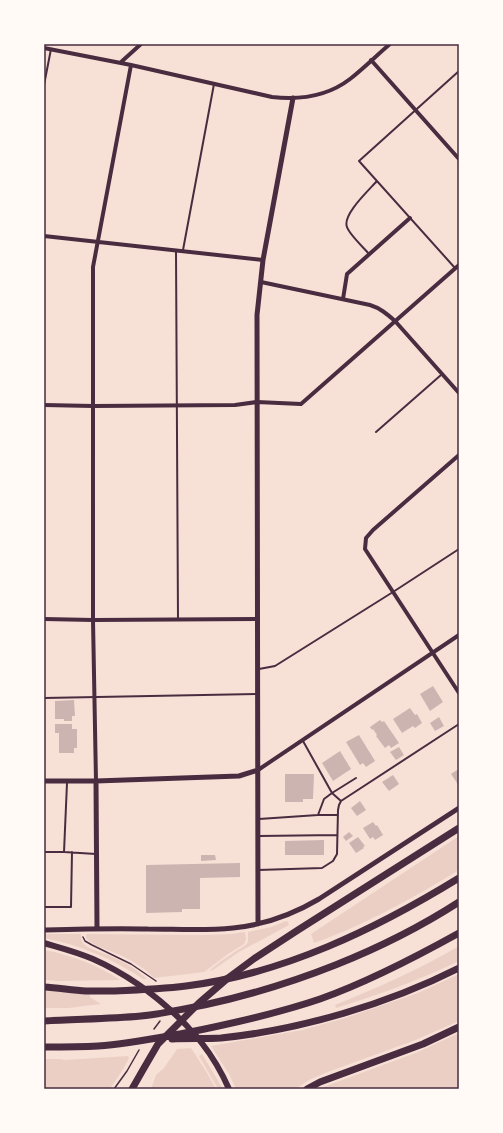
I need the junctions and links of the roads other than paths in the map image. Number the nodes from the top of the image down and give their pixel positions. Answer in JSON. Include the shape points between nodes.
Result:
{"nodes":[{"id":1,"x":141,"y":44,"type":"edge"},
{"id":2,"x":390,"y":44,"type":"edge"},
{"id":3,"x":44,"y":48,"type":"edge"},
{"id":4,"x":51,"y":49,"type":"junction"},
{"id":5,"x":371,"y":60,"type":"junction"},
{"id":6,"x":120,"y":63,"type":"junction"},
{"id":7,"x":132,"y":65,"type":"junction"},
{"id":8,"x":459,"y":71,"type":"edge"},
{"id":9,"x":214,"y":84,"type":"junction"},
{"id":10,"x":44,"y":85,"type":"edge"},
{"id":11,"x":293,"y":98,"type":"junction"},
{"id":12,"x":416,"y":111,"type":"junction"},
{"id":13,"x":459,"y":159,"type":"edge"},
{"id":14,"x":377,"y":181,"type":"junction"},
{"id":15,"x":410,"y":218,"type":"junction"},
{"id":16,"x":44,"y":236,"type":"edge"},
{"id":17,"x":97,"y":242,"type":"junction"},
{"id":18,"x":176,"y":251,"type":"junction"},
{"id":19,"x":183,"y":251,"type":"junction"},
{"id":20,"x":370,"y":254,"type":"junction"},
{"id":21,"x":263,"y":260,"type":"junction"},
{"id":22,"x":459,"y":265,"type":"edge"},
{"id":23,"x":455,"y":268,"type":"junction"},
{"id":24,"x":261,"y":282,"type":"junction"},
{"id":25,"x":343,"y":299,"type":"junction"},
{"id":26,"x":395,"y":321,"type":"junction"},
{"id":27,"x":442,"y":374,"type":"junction"},
{"id":28,"x":459,"y":393,"type":"edge"},
{"id":29,"x":257,"y":402,"type":"junction"},
{"id":30,"x":44,"y":405,"type":"edge"},
{"id":31,"x":93,"y":406,"type":"junction"},
{"id":32,"x":178,"y":406,"type":"junction"},
{"id":33,"x":376,"y":432,"type":"dead end"},
{"id":34,"x":459,"y":455,"type":"edge"},
{"id":35,"x":459,"y":549,"type":"edge"},
{"id":36,"x":393,"y":592,"type":"junction"},
{"id":37,"x":44,"y":619,"type":"edge"},
{"id":38,"x":93,"y":620,"type":"junction"},
{"id":39,"x":178,"y":620,"type":"junction"},
{"id":40,"x":258,"y":620,"type":"junction"},
{"id":41,"x":459,"y":636,"type":"edge"},
{"id":42,"x":433,"y":653,"type":"junction"},
{"id":43,"x":258,"y":669,"type":"junction"},
{"id":44,"x":459,"y":693,"type":"edge"},
{"id":45,"x":258,"y":694,"type":"junction"},
{"id":46,"x":44,"y":698,"type":"edge"},
{"id":47,"x":95,"y":698,"type":"junction"},
{"id":48,"x":459,"y":724,"type":"edge"},
{"id":49,"x":302,"y":740,"type":"junction"},
{"id":50,"x":258,"y":770,"type":"junction"},
{"id":51,"x":356,"y":778,"type":"dead end"},
{"id":52,"x":44,"y":781,"type":"edge"},
{"id":53,"x":67,"y":781,"type":"junction"},
{"id":54,"x":96,"y":781,"type":"junction"},
{"id":55,"x":332,"y":793,"type":"junction"},
{"id":56,"x":341,"y":801,"type":"junction"},
{"id":57,"x":459,"y":808,"type":"edge"},
{"id":58,"x":318,"y":815,"type":"junction"},
{"id":59,"x":338,"y":815,"type":"junction"},
{"id":60,"x":258,"y":819,"type":"junction"},
{"id":61,"x":459,"y":828,"type":"edge"},
{"id":62,"x":337,"y":835,"type":"junction"},
{"id":63,"x":258,"y":836,"type":"junction"},
{"id":64,"x":44,"y":852,"type":"edge"},
{"id":65,"x":64,"y":852,"type":"junction"},
{"id":66,"x":72,"y":852,"type":"junction"},
{"id":67,"x":96,"y":854,"type":"junction"},
{"id":68,"x":258,"y":870,"type":"junction"},
{"id":69,"x":459,"y":878,"type":"edge"},
{"id":70,"x":459,"y":902,"type":"edge"},
{"id":71,"x":44,"y":907,"type":"edge"},
{"id":72,"x":258,"y":924,"type":"junction"},
{"id":73,"x":97,"y":928,"type":"junction"},
{"id":74,"x":44,"y":930,"type":"edge"},
{"id":75,"x":459,"y":933,"type":"edge"},
{"id":76,"x":44,"y":943,"type":"edge"},
{"id":77,"x":459,"y":968,"type":"edge"},
{"id":78,"x":44,"y":987,"type":"edge"},
{"id":79,"x":44,"y":1020,"type":"edge"},
{"id":80,"x":181,"y":1020,"type":"junction"},
{"id":81,"x":459,"y":1028,"type":"edge"},
{"id":82,"x":152,"y":1039,"type":"junction"},
{"id":83,"x":44,"y":1047,"type":"edge"},
{"id":84,"x":132,"y":1089,"type":"edge"},
{"id":85,"x":229,"y":1089,"type":"edge"},
{"id":86,"x":307,"y":1089,"type":"edge"}],
"edges":[{"from":1,"to":6,"type":"street"},
{"from":2,"to":5,"type":"street"},
{"from":3,"to":4,"type":"street"},
{"from":4,"to":6,"type":"street"},
{"from":4,"to":10,"type":"lane"},
{"from":5,"to":11,"type":"street","via":[[350,79],[326,92]]},
{"from":5,"to":12,"type":"street"},
{"from":6,"to":7,"type":"street"},
{"from":7,"to":9,"type":"street"},
{"from":7,"to":17,"type":"street"},
{"from":8,"to":12,"type":"lane"},
{"from":9,"to":11,"type":"street","via":[[272,97]]},
{"from":9,"to":19,"type":"lane"},
{"from":11,"to":21,"type":"street"},
{"from":12,"to":13,"type":"street"},
{"from":12,"to":14,"type":"lane","via":[[359,161]]},
{"from":14,"to":15,"type":"lane"},
{"from":14,"to":20,"type":"lane","via":[[346,221],[347,227]]},
{"from":15,"to":20,"type":"street"},
{"from":15,"to":23,"type":"lane"},
{"from":16,"to":17,"type":"street"},
{"from":17,"to":18,"type":"street"},
{"from":17,"to":31,"type":"street","via":[[93,267]]},
{"from":18,"to":19,"type":"street"},
{"from":18,"to":32,"type":"lane"},
{"from":19,"to":21,"type":"street"},
{"from":20,"to":25,"type":"street","via":[[347,274]]},
{"from":21,"to":24,"type":"street"},
{"from":22,"to":23,"type":"street"},
{"from":23,"to":26,"type":"street"},
{"from":24,"to":25,"type":"street"},
{"from":24,"to":29,"type":"street","via":[[257,315]]},
{"from":25,"to":26,"type":"street","via":[[377,308]]},
{"from":26,"to":27,"type":"street"},
{"from":26,"to":29,"type":"street","via":[[301,404]]},
{"from":27,"to":28,"type":"street"},
{"from":27,"to":33,"type":"lane"},
{"from":29,"to":32,"type":"street"},
{"from":29,"to":40,"type":"street"},
{"from":30,"to":31,"type":"street"},
{"from":31,"to":32,"type":"street"},
{"from":31,"to":38,"type":"street"},
{"from":32,"to":39,"type":"lane"},
{"from":34,"to":36,"type":"street","via":[[366,538],[365,549]]},
{"from":35,"to":36,"type":"lane"},
{"from":36,"to":42,"type":"street"},
{"from":36,"to":43,"type":"lane","via":[[275,666]]},
{"from":37,"to":38,"type":"street"},
{"from":38,"to":39,"type":"street"},
{"from":38,"to":47,"type":"street"},
{"from":39,"to":40,"type":"street"},
{"from":40,"to":43,"type":"street"},
{"from":41,"to":42,"type":"street"},
{"from":42,"to":44,"type":"street"},
{"from":42,"to":49,"type":"street"},
{"from":43,"to":45,"type":"street"},
{"from":45,"to":47,"type":"lane"},
{"from":45,"to":50,"type":"street"},
{"from":46,"to":47,"type":"lane"},
{"from":47,"to":54,"type":"street"},
{"from":48,"to":56,"type":"lane"},
{"from":49,"to":50,"type":"street"},
{"from":49,"to":55,"type":"lane"},
{"from":50,"to":54,"type":"street","via":[[239,776]]},
{"from":50,"to":60,"type":"street"},
{"from":51,"to":55,"type":"lane"},
{"from":52,"to":53,"type":"street"},
{"from":53,"to":54,"type":"street"},
{"from":53,"to":65,"type":"lane"},
{"from":54,"to":67,"type":"street"},
{"from":55,"to":56,"type":"lane"},
{"from":55,"to":58,"type":"lane","via":[[324,799]]},
{"from":56,"to":59,"type":"lane","via":[[338,805]]},
{"from":57,"to":72,"type":"street","via":[[313,903]]},
{"from":58,"to":59,"type":"lane"},
{"from":58,"to":60,"type":"lane"},
{"from":59,"to":62,"type":"lane"},
{"from":60,"to":63,"type":"street"},
{"from":61,"to":80,"type":"highway","via":[[256,958],[228,978]]},
{"from":62,"to":63,"type":"lane"},
{"from":62,"to":68,"type":"lane","via":[[337,854],[333,861],[322,868]]},
{"from":63,"to":68,"type":"street"},
{"from":64,"to":65,"type":"lane"},
{"from":65,"to":66,"type":"lane"},
{"from":66,"to":67,"type":"lane"},
{"from":66,"to":71,"type":"lane","via":[[71,907]]},
{"from":67,"to":73,"type":"street"},
{"from":68,"to":72,"type":"street"},
{"from":69,"to":78,"type":"highway","via":[[362,931],[317,951],[252,973],[186,986],[138,990],[88,991]]},
{"from":70,"to":79,"type":"highway","via":[[382,945],[275,986],[229,1000],[142,1016]]},
{"from":72,"to":73,"type":"street","via":[[208,929]]},
{"from":73,"to":74,"type":"street"},
{"from":75,"to":82,"type":"highway","via":[[357,984],[320,999],[217,1026]]},
{"from":76,"to":80,"type":"main road","via":[[93,959],[120,973]]},
{"from":77,"to":82,"type":"highway","via":[[406,992],[350,1012],[288,1028],[220,1038]]},
{"from":80,"to":84,"type":"highway","via":[[158,1044]]},
{"from":80,"to":85,"type":"main road","via":[[201,1041]]},
{"from":81,"to":86,"type":"highway"},
{"from":82,"to":83,"type":"highway","via":[[100,1046]]}]}
